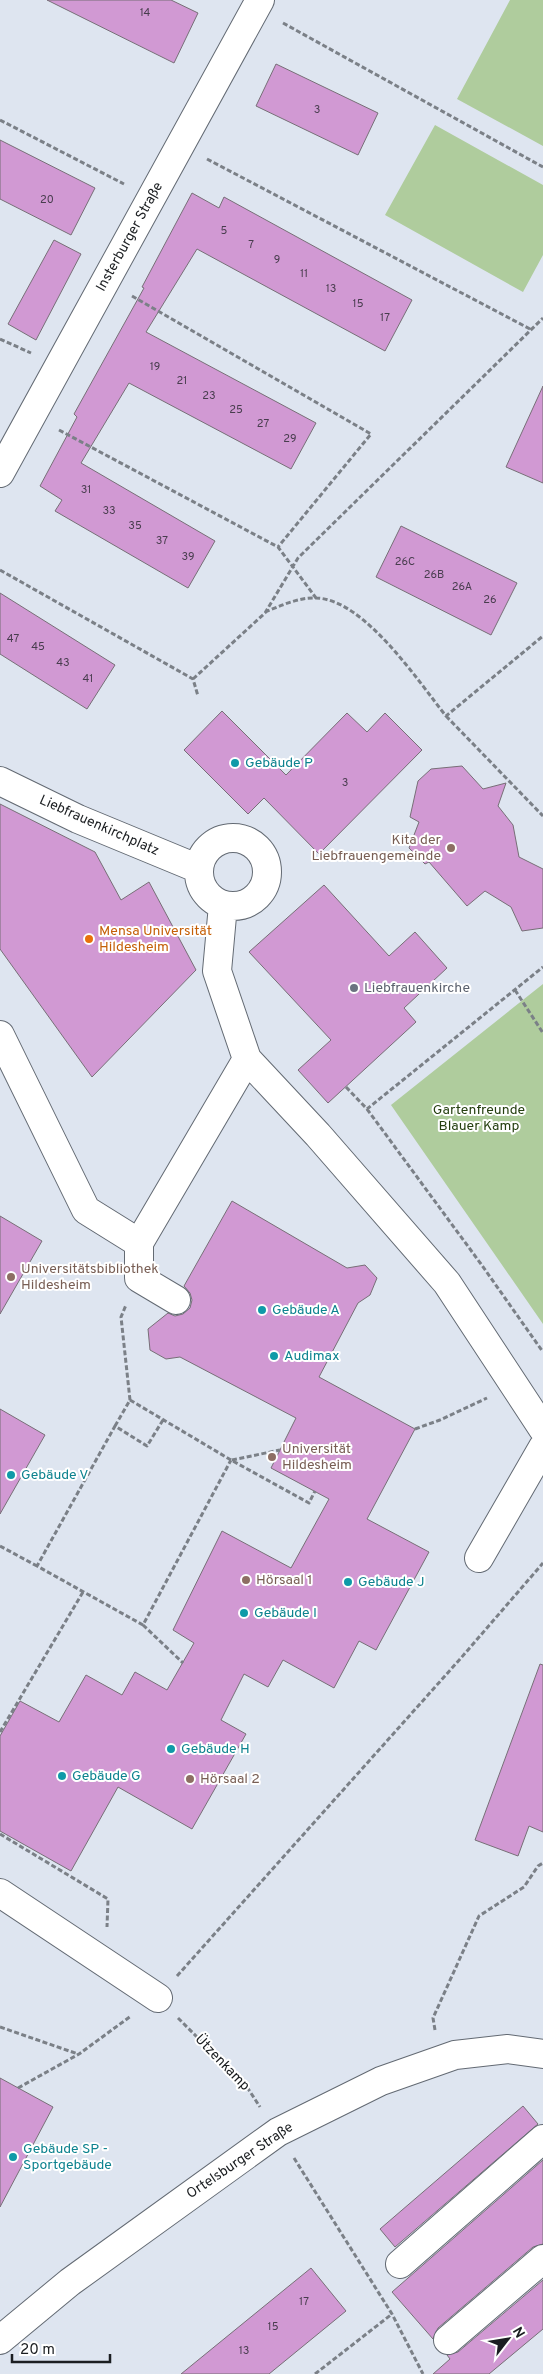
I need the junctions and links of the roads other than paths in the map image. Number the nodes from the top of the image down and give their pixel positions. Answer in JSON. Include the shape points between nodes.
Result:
{"nodes":[{"id":1,"x":258,"y":4,"type":"edge"},
{"id":2,"x":0,"y":473,"type":"edge"},
{"id":3,"x":0,"y":781,"type":"edge"},
{"id":4,"x":199,"y":869,"type":"junction"},
{"id":5,"x":223,"y":905,"type":"junction"},
{"id":6,"x":0,"y":1035,"type":"edge"},
{"id":7,"x":247,"y":1059,"type":"junction"},
{"id":8,"x":139,"y":1243,"type":"junction"},
{"id":9,"x":176,"y":1300,"type":"dead end"},
{"id":10,"x":543,"y":1429,"type":"edge"},
{"id":11,"x":543,"y":1447,"type":"edge"},
{"id":12,"x":480,"y":1558,"type":"dead end"},
{"id":13,"x":0,"y":1893,"type":"edge"},
{"id":14,"x":158,"y":1998,"type":"road end"},
{"id":15,"x":543,"y":2054,"type":"edge"},
{"id":16,"x":543,"y":2139,"type":"edge"},
{"id":17,"x":543,"y":2259,"type":"edge"},
{"id":18,"x":400,"y":2264,"type":"dead end"},
{"id":19,"x":0,"y":2340,"type":"edge"},
{"id":20,"x":448,"y":2340,"type":"dead end"}],
"edges":[{"from":1,"to":2,"type":"street","name":"Insterburger Straße"},
{"from":3,"to":4,"type":"street","name":"Liebfrauenkirchplatz","via":[[78,819]]},
{"from":4,"to":5,"type":"street","via":[[205,891]]},
{"from":4,"to":5,"type":"street","via":[[207,850],[226,839],[246,841],[262,855],[267,876],[256,896],[235,906]]},
{"from":5,"to":7,"type":"street","via":[[217,971]]},
{"from":6,"to":8,"type":"street","via":[[86,1210]]},
{"from":7,"to":8,"type":"street"},
{"from":7,"to":10,"type":"street","via":[[447,1283]]},
{"from":8,"to":9,"type":"street","via":[[139,1278]]},
{"from":11,"to":12,"type":"street"},
{"from":13,"to":14,"type":"street"},
{"from":15,"to":19,"type":"street","name":"Ortelsburger Straße","via":[[508,2049],[455,2055],[381,2081],[278,2132],[70,2282]]},
{"from":16,"to":18,"type":"street"},
{"from":17,"to":20,"type":"street"}]}
